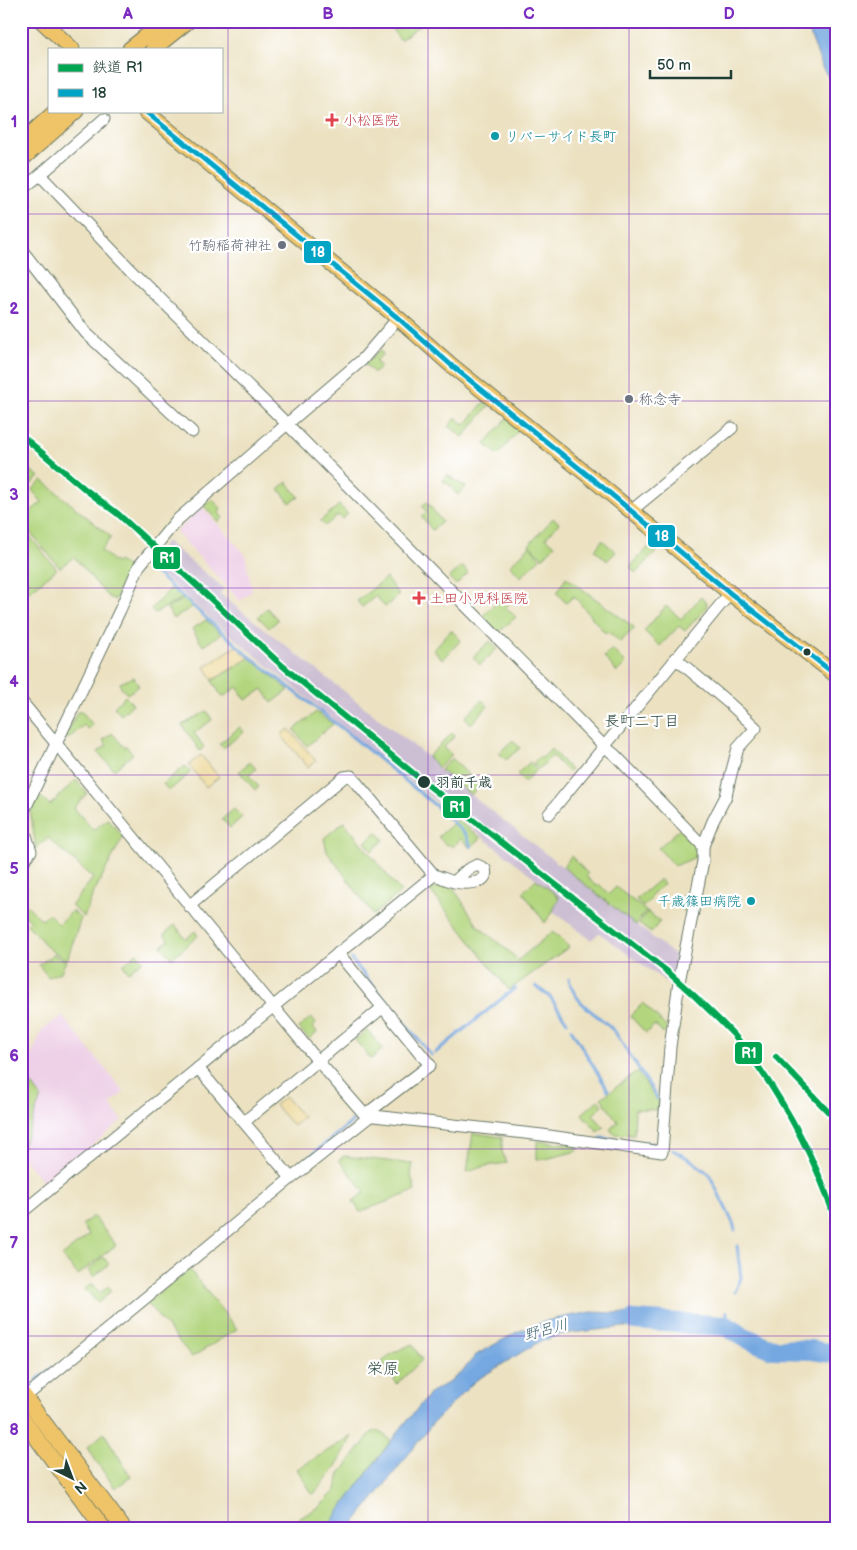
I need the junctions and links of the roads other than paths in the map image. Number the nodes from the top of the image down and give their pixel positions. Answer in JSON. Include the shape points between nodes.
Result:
{"nodes":[{"id":1,"x":42,"y":21,"type":"edge"},
{"id":2,"x":165,"y":21,"type":"edge"},
{"id":3,"x":188,"y":21,"type":"edge"},
{"id":4,"x":71,"y":48,"type":"edge"},
{"id":5,"x":131,"y":48,"type":"edge"},
{"id":6,"x":154,"y":48,"type":"edge"},
{"id":7,"x":55,"y":112,"type":"edge"},
{"id":8,"x":75,"y":112,"type":"edge"},
{"id":9,"x":146,"y":112,"type":"edge"},
{"id":10,"x":104,"y":119,"type":"dead end"},
{"id":11,"x":21,"y":143,"type":"edge"},
{"id":12,"x":21,"y":160,"type":"edge"},
{"id":13,"x":40,"y":175,"type":"junction"},
{"id":14,"x":21,"y":190,"type":"edge"},
{"id":15,"x":21,"y":250,"type":"edge"},
{"id":16,"x":398,"y":318,"type":"junction"},
{"id":17,"x":287,"y":424,"type":"junction"},
{"id":18,"x":732,"y":428,"type":"dead end"},
{"id":19,"x":192,"y":432,"type":"dead end"},
{"id":20,"x":631,"y":511,"type":"junction"},
{"id":21,"x":730,"y":593,"type":"junction"},
{"id":22,"x":676,"y":658,"type":"junction"},
{"id":23,"x":836,"y":675,"type":"edge"},
{"id":24,"x":21,"y":701,"type":"edge"},
{"id":25,"x":56,"y":744,"type":"junction"},
{"id":26,"x":604,"y":746,"type":"junction"},
{"id":27,"x":549,"y":814,"type":"dead end"},
{"id":28,"x":21,"y":819,"type":"edge"},
{"id":29,"x":704,"y":846,"type":"junction"},
{"id":30,"x":21,"y":864,"type":"edge"},
{"id":31,"x":434,"y":875,"type":"junction"},
{"id":32,"x":454,"y":882,"type":"dead end"},
{"id":33,"x":189,"y":906,"type":"junction"},
{"id":34,"x":338,"y":953,"type":"junction"},
{"id":35,"x":273,"y":1007,"type":"junction"},
{"id":36,"x":382,"y":1008,"type":"junction"},
{"id":37,"x":318,"y":1062,"type":"junction"},
{"id":38,"x":198,"y":1068,"type":"junction"},
{"id":39,"x":367,"y":1116,"type":"junction"},
{"id":40,"x":244,"y":1122,"type":"junction"},
{"id":41,"x":291,"y":1178,"type":"junction"},
{"id":42,"x":21,"y":1213,"type":"edge"},
{"id":43,"x":23,"y":1394,"type":"edge"},
{"id":44,"x":21,"y":1417,"type":"edge"},
{"id":45,"x":104,"y":1529,"type":"edge"},
{"id":46,"x":124,"y":1529,"type":"edge"}],
"edges":[{"from":1,"to":4,"type":"main road"},
{"from":2,"to":5,"type":"main road"},
{"from":3,"to":6,"type":"main road"},
{"from":7,"to":11,"type":"main road"},
{"from":8,"to":12,"type":"main road"},
{"from":9,"to":16,"type":"main road"},
{"from":10,"to":13,"type":"street"},
{"from":13,"to":14,"type":"street"},
{"from":13,"to":17,"type":"street"},
{"from":15,"to":19,"type":"street","via":[[86,333]]},
{"from":16,"to":17,"type":"street","via":[[362,360]]},
{"from":16,"to":20,"type":"main road"},
{"from":17,"to":25,"type":"street","via":[[176,521],[139,566]]},
{"from":17,"to":26,"type":"street"},
{"from":18,"to":20,"type":"street"},
{"from":20,"to":21,"type":"main road"},
{"from":21,"to":22,"type":"street"},
{"from":21,"to":23,"type":"main road"},
{"from":22,"to":26,"type":"street"},
{"from":22,"to":29,"type":"street","via":[[756,728],[738,748],[726,796]]},
{"from":24,"to":25,"type":"street"},
{"from":25,"to":28,"type":"street"},
{"from":25,"to":33,"type":"street"},
{"from":26,"to":27,"type":"street"},
{"from":26,"to":29,"type":"street"},
{"from":28,"to":30,"type":"street","via":[[31,851]]},
{"from":29,"to":39,"type":"street","via":[[671,1037],[662,1152]]},
{"from":31,"to":32,"type":"street"},
{"from":31,"to":33,"type":"street","via":[[351,776],[344,777]]},
{"from":31,"to":34,"type":"street"},
{"from":33,"to":35,"type":"street"},
{"from":34,"to":35,"type":"street"},
{"from":34,"to":36,"type":"street"},
{"from":35,"to":37,"type":"street"},
{"from":35,"to":38,"type":"street"},
{"from":36,"to":37,"type":"street"},
{"from":36,"to":39,"type":"street","via":[[430,1066]]},
{"from":37,"to":39,"type":"street"},
{"from":37,"to":40,"type":"street"},
{"from":38,"to":40,"type":"street"},
{"from":38,"to":42,"type":"street"},
{"from":39,"to":41,"type":"street"},
{"from":40,"to":41,"type":"street"},
{"from":41,"to":43,"type":"street"},
{"from":43,"to":46,"type":"main road"},
{"from":44,"to":45,"type":"main road"}]}
